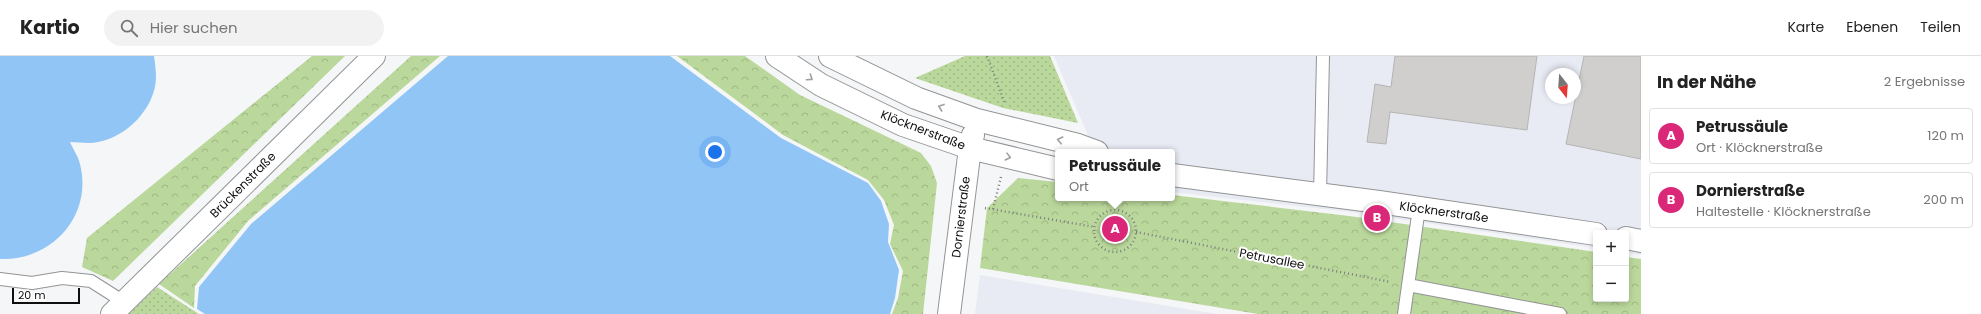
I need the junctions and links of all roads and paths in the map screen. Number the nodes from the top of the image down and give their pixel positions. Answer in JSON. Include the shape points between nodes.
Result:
{"nodes":[{"id":1,"x":374,"y":56,"type":"edge"},
{"id":2,"x":777,"y":56,"type":"edge"},
{"id":3,"x":830,"y":56,"type":"edge"},
{"id":4,"x":987,"y":56,"type":"edge"},
{"id":5,"x":1323,"y":56,"type":"edge"},
{"id":6,"x":1007,"y":108,"type":"dead end"},
{"id":7,"x":977,"y":120,"type":"junction"},
{"id":8,"x":970,"y":148,"type":"junction"},
{"id":9,"x":1090,"y":149,"type":"edge"},
{"id":10,"x":1055,"y":168,"type":"edge"},
{"id":11,"x":1175,"y":175,"type":"edge"},
{"id":12,"x":1320,"y":195,"type":"junction"},
{"id":13,"x":964,"y":204,"type":"junction"},
{"id":14,"x":1419,"y":208,"type":"junction"},
{"id":15,"x":1095,"y":227,"type":"junction"},
{"id":16,"x":1136,"y":232,"type":"junction"},
{"id":17,"x":1593,"y":234,"type":"edge"},
{"id":18,"x":1629,"y":239,"type":"edge"},
{"id":19,"x":1641,"y":241,"type":"edge"},
{"id":20,"x":0,"y":279,"type":"edge"},
{"id":21,"x":1408,"y":285,"type":"junction"},
{"id":22,"x":118,"y":308,"type":"edge"},
{"id":23,"x":949,"y":314,"type":"edge"},
{"id":24,"x":1404,"y":314,"type":"edge"},
{"id":25,"x":1560,"y":314,"type":"edge"}],
"edges":[{"from":1,"to":22,"type":"street","name":"Brückenstraße"},
{"from":2,"to":8,"type":"street","name":"Klöcknerstraße","one_way":true,"via":[[821,85],[903,125]]},
{"from":7,"to":3,"type":"street","one_way":true,"via":[[916,98]]},
{"from":4,"to":6,"type":"path"},
{"from":5,"to":12,"type":"lane"},
{"from":7,"to":8,"type":"street","name":"Dornierstraße"},
{"from":9,"to":7,"type":"street","one_way":true},
{"from":8,"to":10,"type":"street","name":"Klöcknerstraße","one_way":true},
{"from":8,"to":13,"type":"street","name":"Dornierstraße"},
{"from":11,"to":12,"type":"street","name":"Klöcknerstraße"},
{"from":12,"to":14,"type":"street","name":"Klöcknerstraße"},
{"from":13,"to":15,"type":"path"},
{"from":13,"to":23,"type":"street","name":"Dornierstraße"},
{"from":14,"to":17,"type":"street","name":"Klöcknerstraße"},
{"from":14,"to":21,"type":"lane"},
{"from":15,"to":16,"type":"path","via":[[1098,219],[1105,213],[1121,211],[1131,217]]},
{"from":15,"to":16,"type":"path","via":[[1095,236],[1101,246],[1116,252],[1128,247]]},
{"from":16,"to":21,"type":"path","name":"Petrusallee"},
{"from":18,"to":19,"type":"street"},
{"from":20,"to":22,"type":"lane","via":[[32,283],[62,278],[91,281]]},
{"from":21,"to":24,"type":"lane"},
{"from":21,"to":25,"type":"lane"}]}
